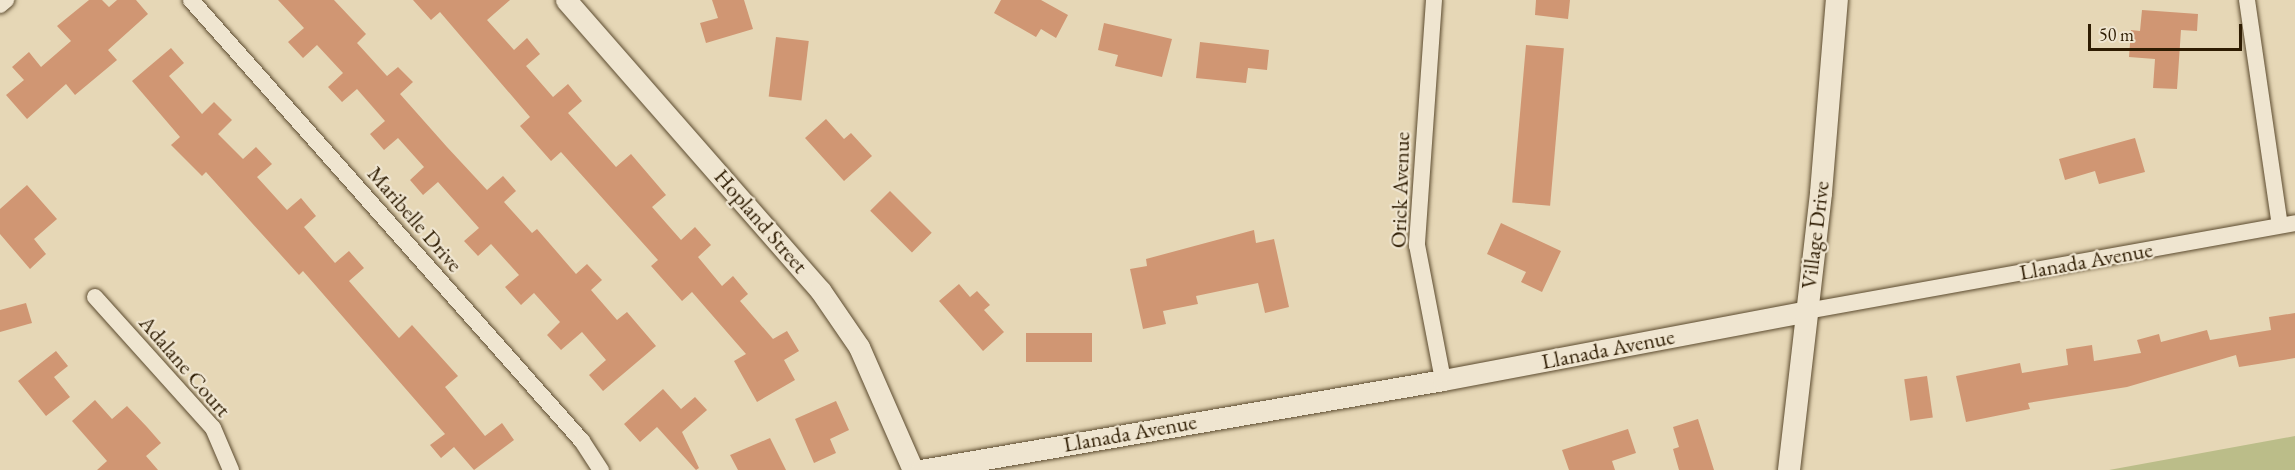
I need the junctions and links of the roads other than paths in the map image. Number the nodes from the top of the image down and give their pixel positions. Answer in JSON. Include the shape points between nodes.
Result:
{"nodes":[{"id":1,"x":6,"y":0,"type":"edge"},
{"id":2,"x":191,"y":0,"type":"edge"},
{"id":3,"x":566,"y":0,"type":"edge"},
{"id":4,"x":1434,"y":0,"type":"edge"},
{"id":5,"x":1837,"y":0,"type":"edge"},
{"id":6,"x":2247,"y":0,"type":"edge"},
{"id":7,"x":0,"y":4,"type":"edge"},
{"id":8,"x":2287,"y":224,"type":"edge"},
{"id":9,"x":95,"y":297,"type":"dead end"},
{"id":10,"x":1807,"y":311,"type":"junction"},
{"id":11,"x":1443,"y":380,"type":"junction"},
{"id":12,"x":231,"y":470,"type":"edge"},
{"id":13,"x":602,"y":470,"type":"edge"},
{"id":14,"x":913,"y":470,"type":"edge"},
{"id":15,"x":921,"y":470,"type":"edge"},
{"id":16,"x":1789,"y":470,"type":"edge"}],
"edges":[{"from":1,"to":7,"type":"street"},
{"from":2,"to":13,"type":"street","name":"Maribelle Drive","via":[[582,441]]},
{"from":3,"to":14,"type":"street","name":"Hopland Street","via":[[820,290],[859,347]]},
{"from":4,"to":11,"type":"street","name":"Orick Avenue","via":[[1417,245]]},
{"from":5,"to":10,"type":"main road","name":"Village Drive"},
{"from":6,"to":8,"type":"street"},
{"from":8,"to":10,"type":"street","name":"Llanada Avenue"},
{"from":9,"to":12,"type":"street","name":"Adalane Court","via":[[213,428]]},
{"from":10,"to":11,"type":"street","name":"Llanada Avenue"},
{"from":10,"to":16,"type":"main road","name":"Village Drive"},
{"from":11,"to":15,"type":"street","name":"Llanada Avenue"}]}
